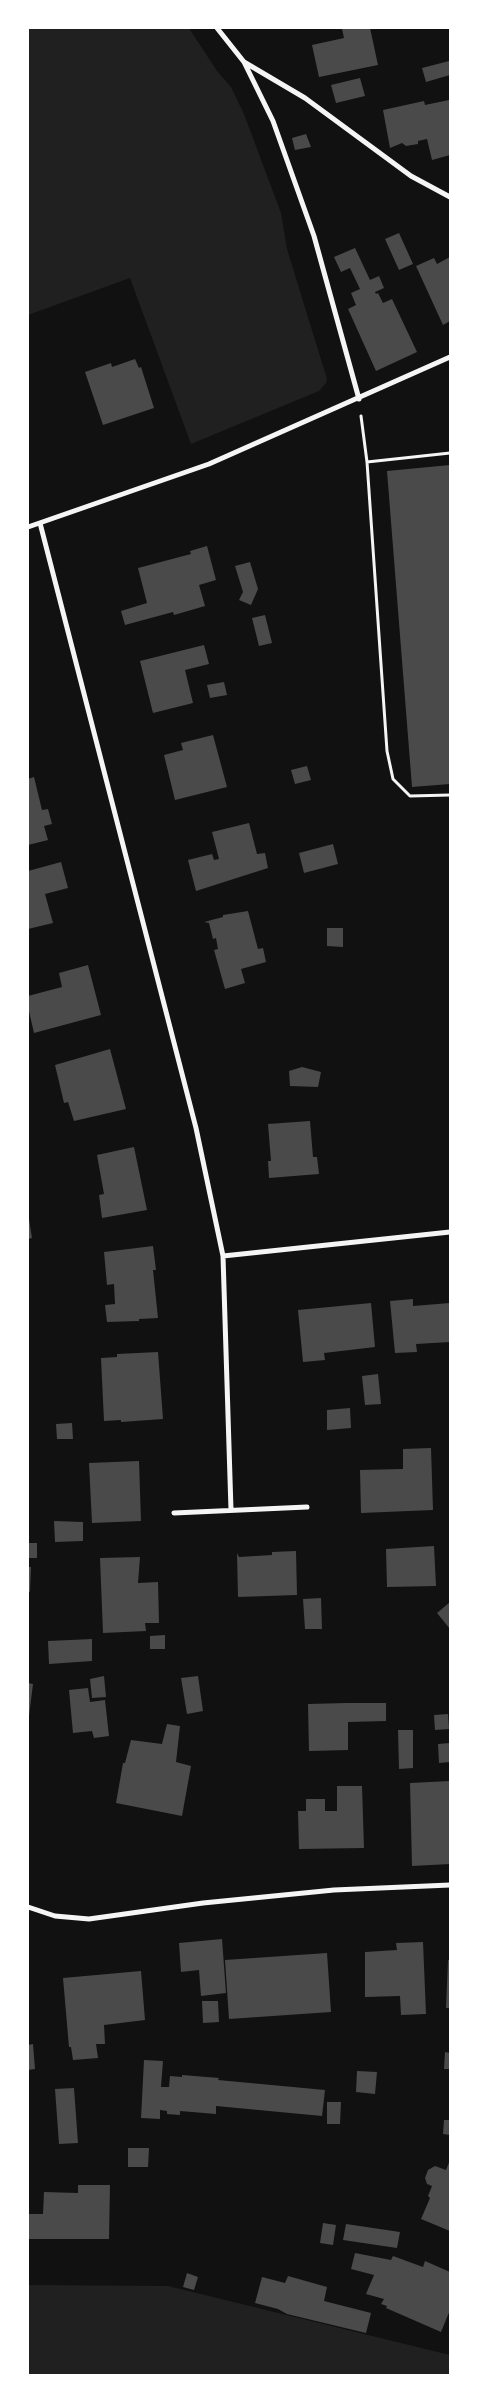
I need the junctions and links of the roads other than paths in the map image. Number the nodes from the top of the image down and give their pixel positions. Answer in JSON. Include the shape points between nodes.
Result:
{"nodes":[{"id":1,"x":217,"y":28,"type":"edge"},
{"id":2,"x":244,"y":62,"type":"junction"},
{"id":3,"x":450,"y":197,"type":"edge"},
{"id":4,"x":450,"y":357,"type":"edge"},
{"id":5,"x":359,"y":399,"type":"junction"},
{"id":6,"x":40,"y":523,"type":"junction"},
{"id":7,"x":28,"y":527,"type":"edge"},
{"id":8,"x":450,"y":1232,"type":"edge"},
{"id":9,"x":222,"y":1256,"type":"junction"},
{"id":10,"x":307,"y":1507,"type":"dead end"},
{"id":11,"x":231,"y":1510,"type":"junction"},
{"id":12,"x":174,"y":1513,"type":"dead end"},
{"id":13,"x":450,"y":1885,"type":"edge"},
{"id":14,"x":28,"y":1907,"type":"edge"}],
"edges":[{"from":1,"to":2,"type":"street"},
{"from":2,"to":3,"type":"street","via":[[305,98],[397,166]]},
{"from":2,"to":5,"type":"street","via":[[273,121],[314,236]]},
{"from":4,"to":5,"type":"street"},
{"from":5,"to":6,"type":"street","via":[[209,464]]},
{"from":6,"to":7,"type":"street"},
{"from":6,"to":9,"type":"street","via":[[196,1128]]},
{"from":8,"to":9,"type":"street"},
{"from":9,"to":11,"type":"street"},
{"from":10,"to":11,"type":"street"},
{"from":11,"to":12,"type":"street"},
{"from":13,"to":14,"type":"street","via":[[287,1894],[89,1919],[55,1916]]}]}
